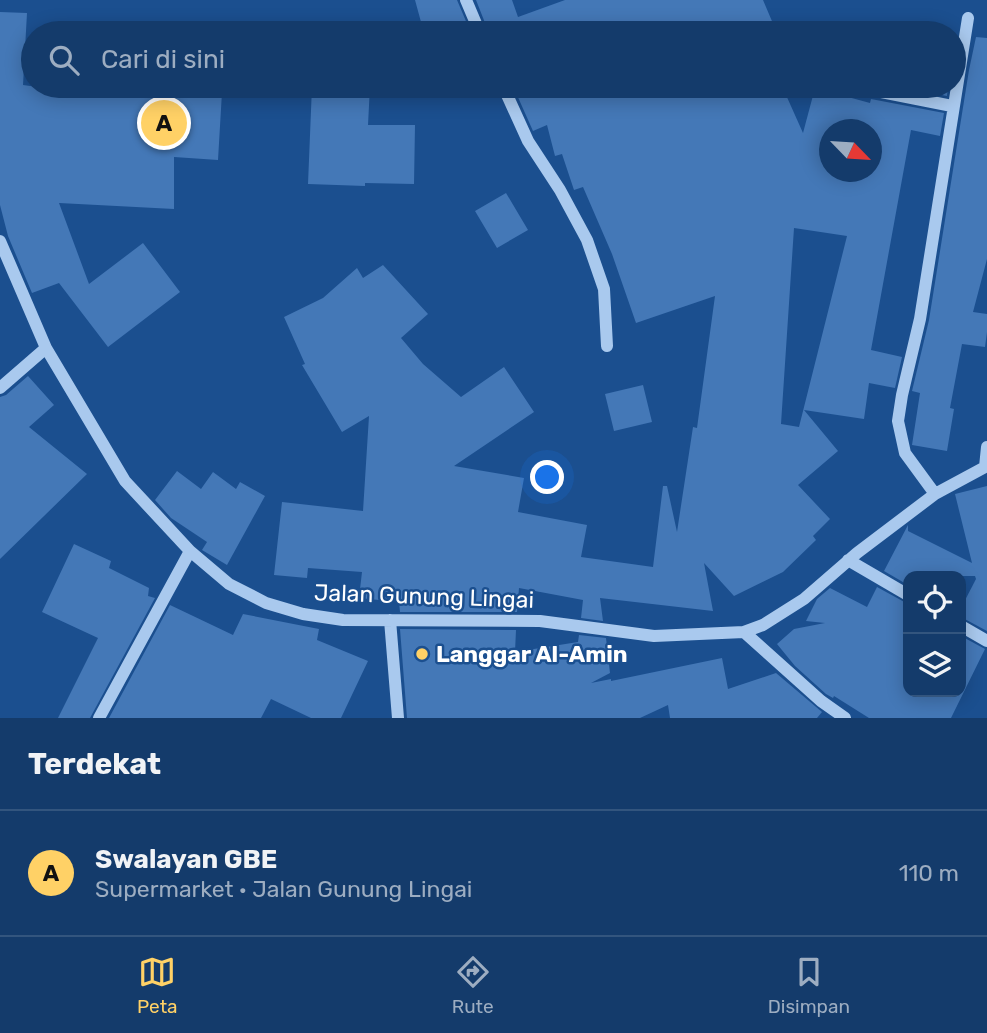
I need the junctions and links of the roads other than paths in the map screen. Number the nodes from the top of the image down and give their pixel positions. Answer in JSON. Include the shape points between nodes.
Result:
{"nodes":[{"id":1,"x":466,"y":0,"type":"edge"},
{"id":2,"x":968,"y":18,"type":"dead end"},
{"id":3,"x":475,"y":21,"type":"edge"},
{"id":4,"x":966,"y":29,"type":"edge"},
{"id":5,"x":508,"y":98,"type":"edge"},
{"id":6,"x":912,"y":98,"type":"edge"},
{"id":7,"x":953,"y":98,"type":"edge"},
{"id":8,"x":952,"y":106,"type":"junction"},
{"id":9,"x":0,"y":241,"type":"edge"},
{"id":10,"x":607,"y":346,"type":"dead end"},
{"id":11,"x":46,"y":348,"type":"junction"},
{"id":12,"x":0,"y":388,"type":"edge"},
{"id":13,"x":987,"y":447,"type":"edge"},
{"id":14,"x":986,"y":466,"type":"edge"},
{"id":15,"x":935,"y":494,"type":"junction"},
{"id":16,"x":190,"y":551,"type":"junction"},
{"id":17,"x":848,"y":560,"type":"junction"},
{"id":18,"x":903,"y":592,"type":"edge"},
{"id":19,"x":390,"y":620,"type":"junction"},
{"id":20,"x":966,"y":629,"type":"edge"},
{"id":21,"x":744,"y":632,"type":"junction"},
{"id":22,"x":987,"y":641,"type":"edge"},
{"id":23,"x":99,"y":718,"type":"edge"},
{"id":24,"x":398,"y":718,"type":"edge"},
{"id":25,"x":845,"y":718,"type":"edge"}],
"edges":[{"from":1,"to":3,"type":"street"},
{"from":2,"to":4,"type":"street"},
{"from":5,"to":10,"type":"street","via":[[528,141],[587,240],[604,289]]},
{"from":6,"to":8,"type":"street"},
{"from":7,"to":8,"type":"street"},
{"from":8,"to":15,"type":"street","via":[[920,319],[898,421],[905,453]]},
{"from":9,"to":11,"type":"street","name":"Jalan Gunung Lingai"},
{"from":11,"to":12,"type":"street"},
{"from":11,"to":16,"type":"street","name":"Jalan Gunung Lingai","via":[[125,481]]},
{"from":13,"to":14,"type":"street"},
{"from":14,"to":15,"type":"street","name":"Jalan Gunung Lingai"},
{"from":15,"to":17,"type":"street","name":"Jalan Gunung Lingai"},
{"from":16,"to":19,"type":"street","name":"Jalan Gunung Lingai","via":[[229,584],[267,603],[343,620]]},
{"from":16,"to":23,"type":"street"},
{"from":17,"to":18,"type":"street"},
{"from":17,"to":21,"type":"street","name":"Jalan Gunung Lingai","via":[[804,600]]},
{"from":19,"to":21,"type":"street","name":"Jalan Gunung Lingai","via":[[540,621],[654,636]]},
{"from":19,"to":24,"type":"street"},
{"from":20,"to":22,"type":"street"},
{"from":21,"to":25,"type":"street"}]}
